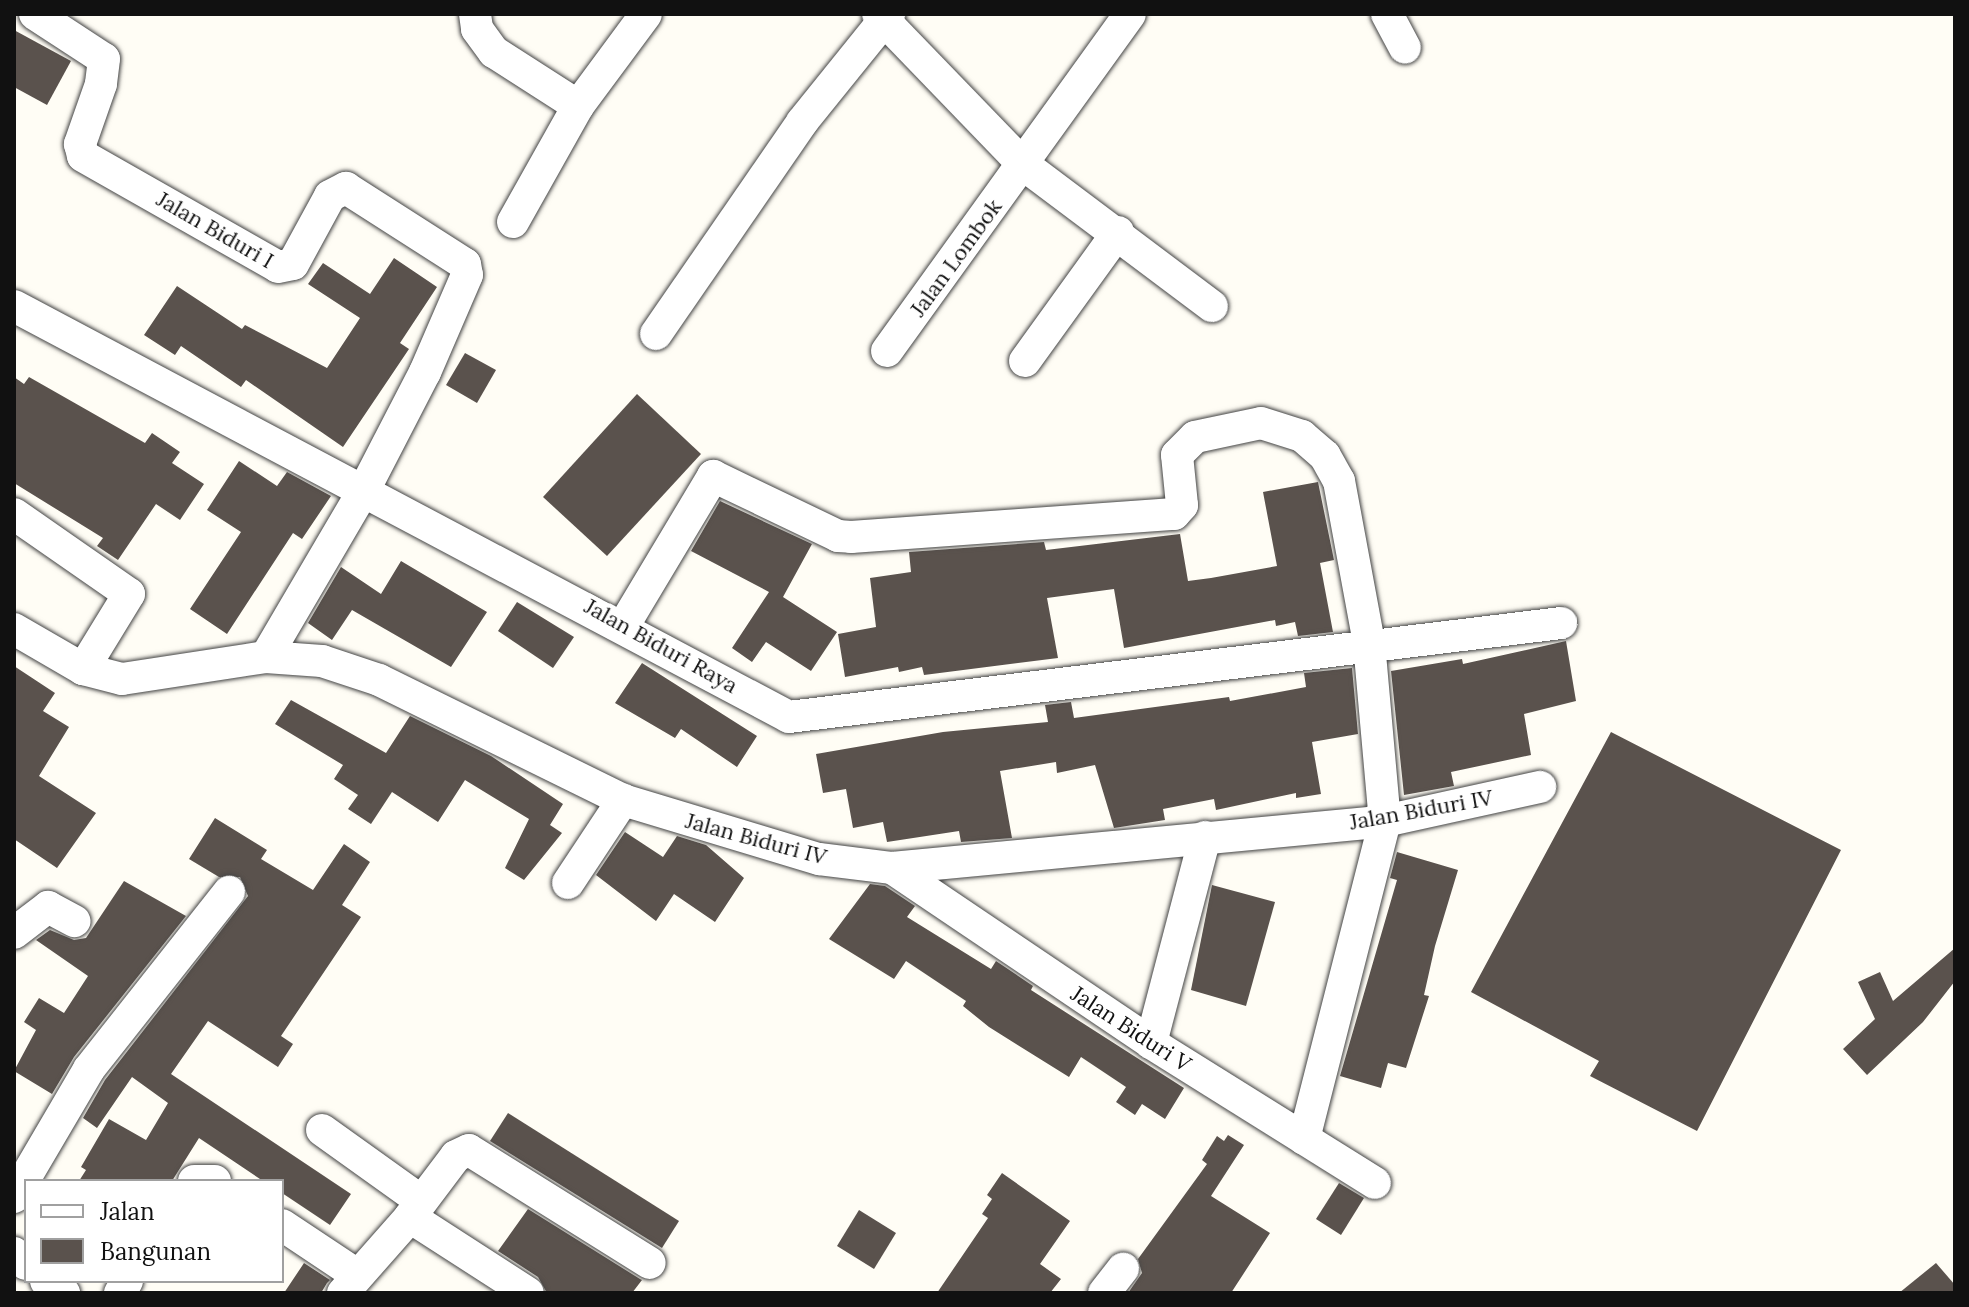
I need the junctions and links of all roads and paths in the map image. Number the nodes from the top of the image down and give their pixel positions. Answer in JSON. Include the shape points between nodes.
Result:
{"nodes":[{"id":1,"x":35,"y":14,"type":"edge"},
{"id":2,"x":475,"y":14,"type":"edge"},
{"id":3,"x":646,"y":14,"type":"edge"},
{"id":4,"x":1130,"y":14,"type":"edge"},
{"id":5,"x":1387,"y":14,"type":"edge"},
{"id":6,"x":884,"y":16,"type":"edge"},
{"id":7,"x":1405,"y":48,"type":"dead end"},
{"id":8,"x":578,"y":106,"type":"junction"},
{"id":9,"x":1024,"y":165,"type":"junction"},
{"id":10,"x":513,"y":222,"type":"dead end"},
{"id":11,"x":1118,"y":232,"type":"junction"},
{"id":12,"x":14,"y":306,"type":"edge"},
{"id":13,"x":1212,"y":306,"type":"dead end"},
{"id":14,"x":656,"y":334,"type":"dead end"},
{"id":15,"x":887,"y":351,"type":"dead end"},
{"id":16,"x":1025,"y":361,"type":"dead end"},
{"id":17,"x":365,"y":488,"type":"junction"},
{"id":18,"x":14,"y":514,"type":"edge"},
{"id":19,"x":1561,"y":623,"type":"dead end"},
{"id":20,"x":624,"y":625,"type":"junction"},
{"id":21,"x":14,"y":629,"type":"edge"},
{"id":22,"x":1369,"y":643,"type":"junction"},
{"id":23,"x":266,"y":657,"type":"junction"},
{"id":24,"x":83,"y":669,"type":"junction"},
{"id":25,"x":1540,"y":787,"type":"dead end"},
{"id":26,"x":623,"y":800,"type":"junction"},
{"id":27,"x":1385,"y":821,"type":"junction"},
{"id":28,"x":1205,"y":837,"type":"junction"},
{"id":29,"x":892,"y":868,"type":"junction"},
{"id":30,"x":568,"y":883,"type":"dead end"},
{"id":31,"x":229,"y":892,"type":"dead end"},
{"id":32,"x":74,"y":921,"type":"dead end"},
{"id":33,"x":14,"y":933,"type":"edge"},
{"id":34,"x":1151,"y":1043,"type":"junction"},
{"id":35,"x":322,"y":1130,"type":"dead end"},
{"id":36,"x":1304,"y":1139,"type":"junction"},
{"id":37,"x":25,"y":1179,"type":"edge"},
{"id":38,"x":1375,"y":1183,"type":"dead end"},
{"id":39,"x":415,"y":1209,"type":"junction"},
{"id":40,"x":284,"y":1227,"type":"edge"},
{"id":41,"x":650,"y":1263,"type":"dead end"},
{"id":42,"x":350,"y":1284,"type":"edge"},
{"id":43,"x":528,"y":1293,"type":"edge"}],
"edges":[{"from":1,"to":17,"type":"street","name":"Jalan Biduri I","via":[[104,59],[80,144],[83,156],[278,267],[293,264],[330,196],[346,188],[465,264],[467,275],[425,372]]},
{"from":2,"to":8,"type":"street","via":[[477,29],[494,52]]},
{"from":3,"to":8,"type":"street"},
{"from":4,"to":9,"type":"street","name":"Jalan Lombok"},
{"from":5,"to":7,"type":"street"},
{"from":6,"to":9,"type":"street"},
{"from":6,"to":14,"type":"street","via":[[793,134]]},
{"from":8,"to":10,"type":"street"},
{"from":9,"to":11,"type":"street"},
{"from":9,"to":15,"type":"street","name":"Jalan Lombok"},
{"from":11,"to":13,"type":"street"},
{"from":11,"to":16,"type":"street"},
{"from":12,"to":17,"type":"street","name":"Jalan Biduri Raya"},
{"from":17,"to":20,"type":"street","name":"Jalan Biduri Raya"},
{"from":17,"to":23,"type":"street"},
{"from":18,"to":24,"type":"street","via":[[129,594]]},
{"from":19,"to":22,"type":"street","name":"Jalan Biduri Raya"},
{"from":20,"to":22,"type":"street","name":"Jalan Biduri Raya","via":[[789,717]]},
{"from":20,"to":22,"type":"street","via":[[713,476],[838,536],[1174,514],[1182,505],[1177,455],[1195,437],[1261,423],[1302,436],[1325,456],[1339,481]]},
{"from":21,"to":24,"type":"street","name":"Jalan Biduri IV"},
{"from":22,"to":27,"type":"street"},
{"from":23,"to":24,"type":"street","name":"Jalan Biduri IV","via":[[122,679]]},
{"from":23,"to":26,"type":"street","name":"Jalan Biduri IV","via":[[322,661],[379,680]]},
{"from":25,"to":27,"type":"street","name":"Jalan Biduri IV"},
{"from":26,"to":29,"type":"street","name":"Jalan Biduri IV","via":[[819,859]]},
{"from":26,"to":30,"type":"street"},
{"from":27,"to":28,"type":"street","name":"Jalan Biduri IV"},
{"from":27,"to":36,"type":"street"},
{"from":28,"to":29,"type":"street","name":"Jalan Biduri IV"},
{"from":28,"to":34,"type":"street"},
{"from":29,"to":34,"type":"street","name":"Jalan Biduri V"},
{"from":31,"to":37,"type":"street","via":[[89,1069]]},
{"from":32,"to":33,"type":"street","via":[[48,907]]},
{"from":34,"to":36,"type":"street","name":"Jalan Biduri V"},
{"from":35,"to":39,"type":"street"},
{"from":36,"to":38,"type":"street","name":"Jalan Biduri V"},
{"from":39,"to":41,"type":"street","via":[[462,1150],[477,1152]]},
{"from":39,"to":42,"type":"street"},
{"from":39,"to":43,"type":"street"},
{"from":40,"to":42,"type":"street"}]}
